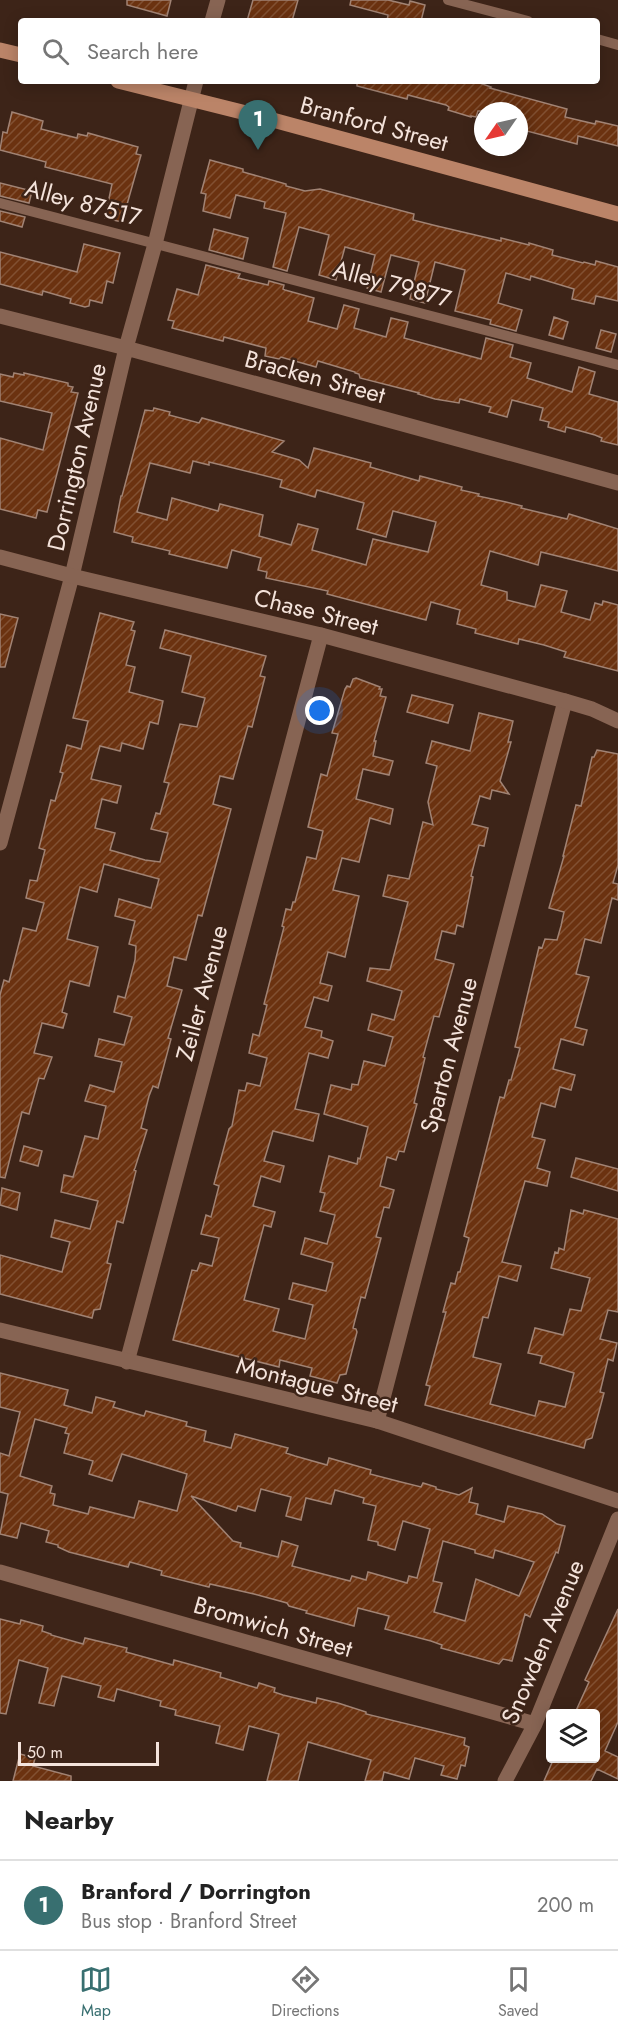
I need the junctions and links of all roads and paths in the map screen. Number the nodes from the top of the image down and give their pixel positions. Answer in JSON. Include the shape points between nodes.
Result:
{"nodes":[{"id":1,"x":218,"y":0,"type":"edge"},
{"id":2,"x":448,"y":0,"type":"edge"},
{"id":3,"x":213,"y":18,"type":"edge"},
{"id":4,"x":517,"y":18,"type":"edge"},
{"id":5,"x":600,"y":40,"type":"edge"},
{"id":6,"x":618,"y":45,"type":"edge"},
{"id":7,"x":0,"y":50,"type":"edge"},
{"id":8,"x":18,"y":55,"type":"edge"},
{"id":9,"x":130,"y":84,"type":"edge"},
{"id":10,"x":195,"y":84,"type":"edge"},
{"id":11,"x":191,"y":99,"type":"junction"},
{"id":12,"x":0,"y":204,"type":"edge"},
{"id":13,"x":618,"y":214,"type":"edge"},
{"id":14,"x":155,"y":244,"type":"junction"},
{"id":15,"x":0,"y":316,"type":"edge"},
{"id":16,"x":126,"y":348,"type":"junction"},
{"id":17,"x":618,"y":365,"type":"edge"},
{"id":18,"x":618,"y":483,"type":"edge"},
{"id":19,"x":0,"y":557,"type":"edge"},
{"id":20,"x":72,"y":576,"type":"junction"},
{"id":21,"x":321,"y":635,"type":"junction"},
{"id":22,"x":565,"y":701,"type":"junction"},
{"id":23,"x":618,"y":721,"type":"edge"},
{"id":24,"x":0,"y":843,"type":"edge"},
{"id":25,"x":0,"y":1330,"type":"edge"},
{"id":26,"x":127,"y":1362,"type":"junction"},
{"id":27,"x":377,"y":1420,"type":"junction"},
{"id":28,"x":618,"y":1501,"type":"edge"},
{"id":29,"x":618,"y":1519,"type":"edge"},
{"id":30,"x":0,"y":1572,"type":"edge"},
{"id":31,"x":535,"y":1724,"type":"junction"},
{"id":32,"x":505,"y":1781,"type":"edge"}],
"edges":[{"from":1,"to":3,"type":"street"},
{"from":2,"to":4,"type":"lane"},
{"from":5,"to":6,"type":"lane"},
{"from":7,"to":8,"type":"main road"},
{"from":9,"to":11,"type":"main road","name":"Branford Street"},
{"from":10,"to":11,"type":"street","name":"Dorrington Avenue"},
{"from":11,"to":13,"type":"main road","name":"Branford Street"},
{"from":11,"to":14,"type":"street","name":"Dorrington Avenue"},
{"from":12,"to":14,"type":"lane","name":"Alley 87517"},
{"from":14,"to":16,"type":"street","name":"Dorrington Avenue"},
{"from":14,"to":17,"type":"lane","name":"Alley 79877"},
{"from":15,"to":16,"type":"street","name":"Bracken Street"},
{"from":16,"to":18,"type":"street","name":"Bracken Street"},
{"from":16,"to":20,"type":"street","name":"Dorrington Avenue"},
{"from":19,"to":20,"type":"street","name":"Chase Street"},
{"from":20,"to":21,"type":"street","name":"Chase Street"},
{"from":20,"to":24,"type":"street","name":"Dorrington Avenue"},
{"from":21,"to":22,"type":"street","name":"Chase Street"},
{"from":21,"to":26,"type":"street","name":"Zeiler Avenue"},
{"from":22,"to":23,"type":"street","name":"Chase Street"},
{"from":22,"to":27,"type":"street","name":"Sparton Avenue"},
{"from":25,"to":26,"type":"street","name":"Montague Street"},
{"from":26,"to":27,"type":"street","name":"Montague Street"},
{"from":27,"to":28,"type":"street","name":"Montague Street"},
{"from":29,"to":31,"type":"street","name":"Snowden Avenue"},
{"from":30,"to":31,"type":"street","name":"Bromwich Street"},
{"from":31,"to":32,"type":"street","name":"Snowden Avenue"}]}
